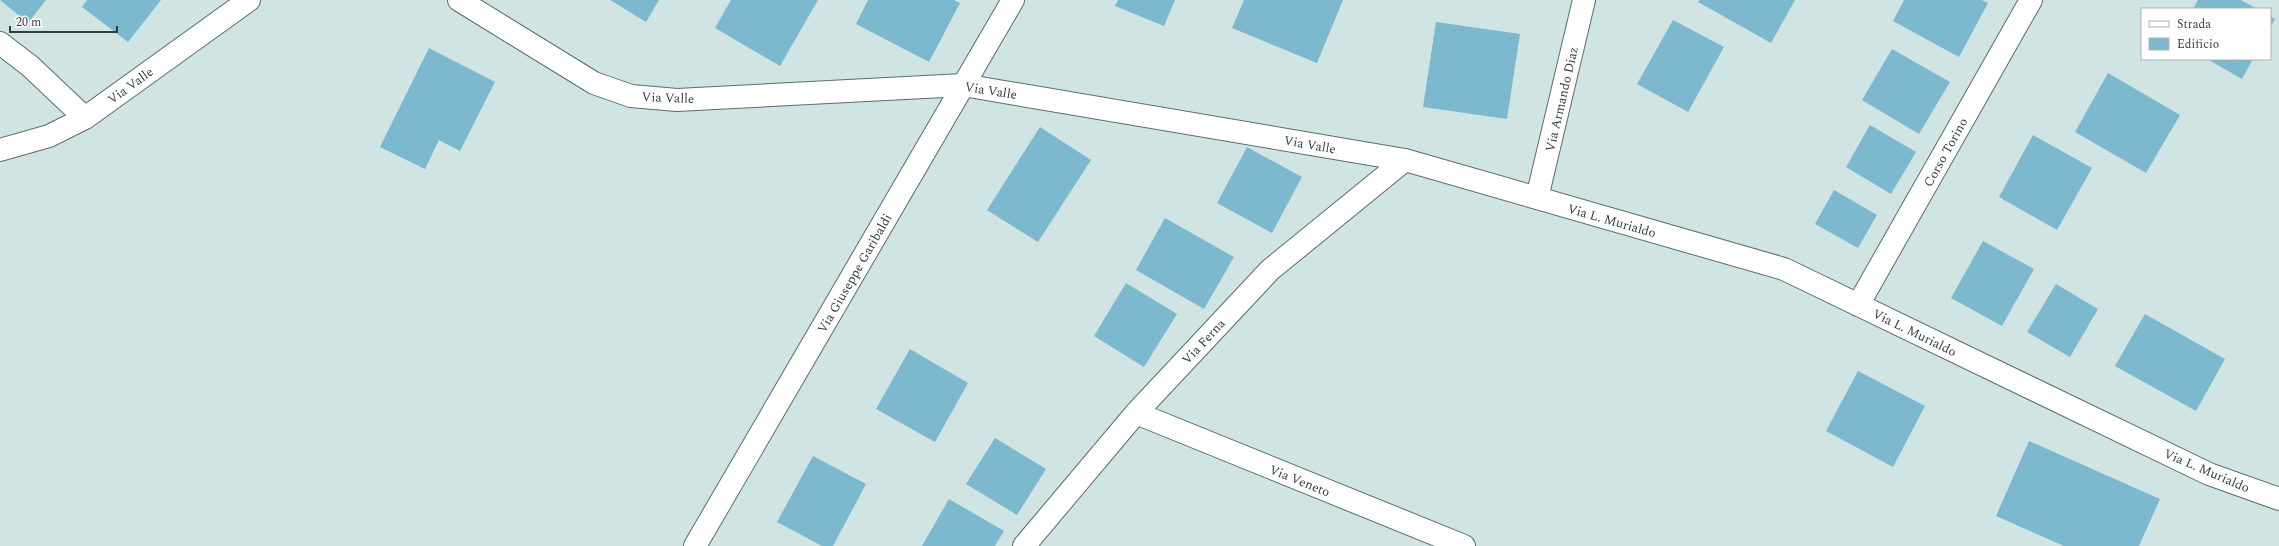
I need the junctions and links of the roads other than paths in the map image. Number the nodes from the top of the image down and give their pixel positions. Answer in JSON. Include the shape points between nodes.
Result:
{"nodes":[{"id":1,"x":249,"y":0,"type":"edge"},
{"id":2,"x":459,"y":0,"type":"edge"},
{"id":3,"x":1013,"y":0,"type":"edge"},
{"id":4,"x":1584,"y":0,"type":"edge"},
{"id":5,"x":2031,"y":0,"type":"edge"},
{"id":6,"x":0,"y":43,"type":"edge"},
{"id":7,"x":963,"y":85,"type":"junction"},
{"id":8,"x":85,"y":118,"type":"junction"},
{"id":9,"x":0,"y":150,"type":"edge"},
{"id":10,"x":1405,"y":160,"type":"junction"},
{"id":11,"x":1538,"y":198,"type":"junction"},
{"id":12,"x":1858,"y":305,"type":"junction"},
{"id":13,"x":1136,"y":413,"type":"junction"},
{"id":14,"x":2279,"y":499,"type":"edge"},
{"id":15,"x":695,"y":546,"type":"edge"},
{"id":16,"x":1024,"y":546,"type":"edge"},
{"id":17,"x":1464,"y":546,"type":"edge"}],
"edges":[{"from":1,"to":8,"type":"street","name":"Via Valle"},
{"from":2,"to":7,"type":"street","name":"Via Valle","via":[[594,83],[631,96],[678,100]]},
{"from":3,"to":7,"type":"street","name":"Via Giuseppe Garibaldi"},
{"from":4,"to":11,"type":"street","name":"Via Armando Diaz"},
{"from":5,"to":12,"type":"street","name":"Corso Torino"},
{"from":6,"to":8,"type":"street","via":[[30,66]]},
{"from":7,"to":10,"type":"street","name":"Via Valle"},
{"from":7,"to":15,"type":"street","name":"Via Giuseppe Garibaldi"},
{"from":8,"to":9,"type":"street","name":"Via Valle","via":[[49,136]]},
{"from":10,"to":11,"type":"street","name":"Via Valle"},
{"from":10,"to":13,"type":"street","name":"Via Ferna","via":[[1270,270]]},
{"from":11,"to":12,"type":"street","name":"Via L. Murialdo","via":[[1784,269]]},
{"from":12,"to":14,"type":"street","name":"Via L. Murialdo","via":[[2209,474]]},
{"from":13,"to":16,"type":"street","name":"Via Ferna"},
{"from":13,"to":17,"type":"street","name":"Via Veneto"}]}
